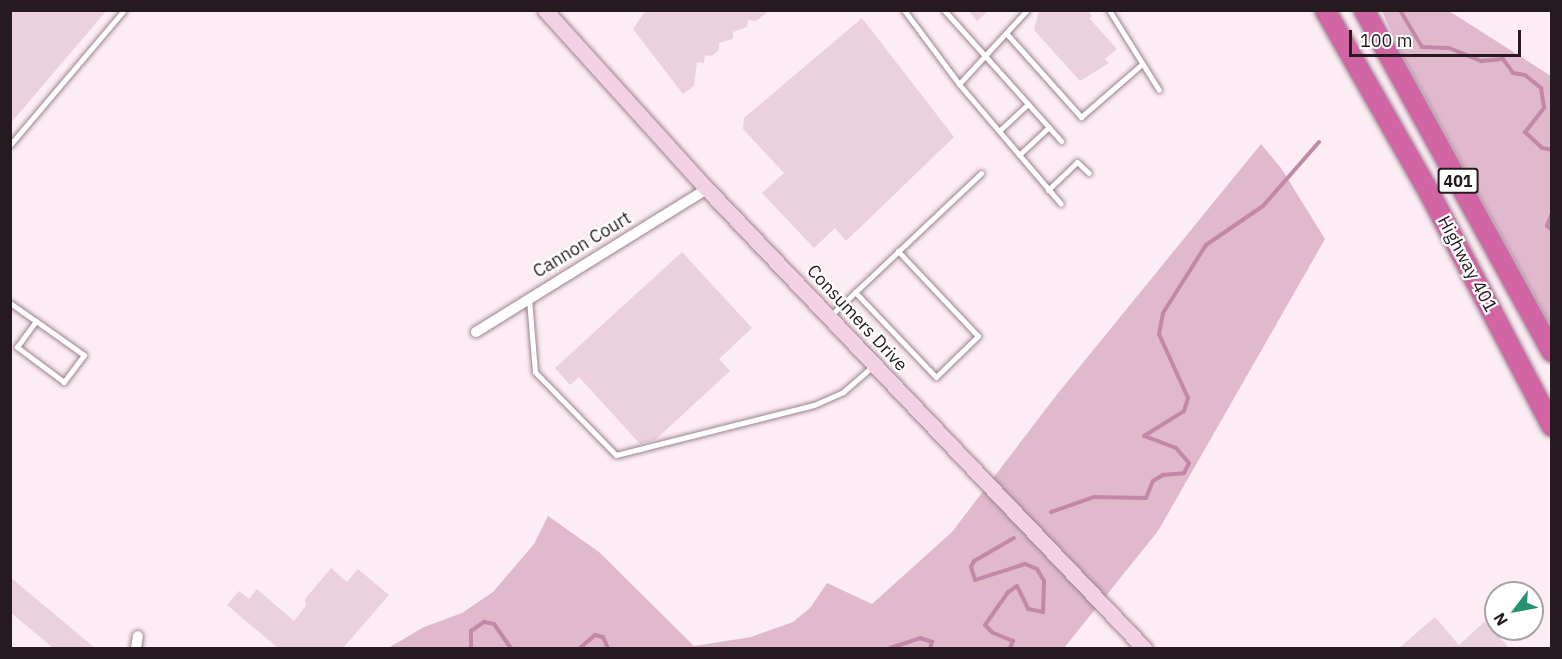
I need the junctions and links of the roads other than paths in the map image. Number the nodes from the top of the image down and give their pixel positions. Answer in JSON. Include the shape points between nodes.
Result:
{"nodes":[{"id":1,"x":124,"y":10,"type":"edge"},
{"id":2,"x":545,"y":10,"type":"edge"},
{"id":3,"x":904,"y":10,"type":"edge"},
{"id":4,"x":944,"y":10,"type":"edge"},
{"id":5,"x":1027,"y":10,"type":"edge"},
{"id":6,"x":1109,"y":10,"type":"edge"},
{"id":7,"x":1324,"y":10,"type":"edge"},
{"id":8,"x":1364,"y":10,"type":"edge"},
{"id":9,"x":1006,"y":33,"type":"junction"},
{"id":10,"x":986,"y":55,"type":"junction"},
{"id":11,"x":1142,"y":64,"type":"junction"},
{"id":12,"x":959,"y":84,"type":"junction"},
{"id":13,"x":1158,"y":90,"type":"dead end"},
{"id":14,"x":1029,"y":104,"type":"junction"},
{"id":15,"x":1049,"y":128,"type":"junction"},
{"id":16,"x":999,"y":131,"type":"junction"},
{"id":17,"x":1061,"y":141,"type":"dead end"},
{"id":18,"x":10,"y":145,"type":"edge"},
{"id":19,"x":1019,"y":155,"type":"junction"},
{"id":20,"x":1089,"y":172,"type":"dead end"},
{"id":21,"x":981,"y":173,"type":"dead end"},
{"id":22,"x":707,"y":189,"type":"junction"},
{"id":23,"x":1048,"y":190,"type":"junction"},
{"id":24,"x":1061,"y":204,"type":"dead end"},
{"id":25,"x":898,"y":251,"type":"junction"},
{"id":26,"x":855,"y":292,"type":"junction"},
{"id":27,"x":529,"y":297,"type":"junction"},
{"id":28,"x":10,"y":303,"type":"edge"},
{"id":29,"x":828,"y":317,"type":"junction"},
{"id":30,"x":36,"y":321,"type":"junction"},
{"id":31,"x":476,"y":332,"type":"dead end"},
{"id":32,"x":1551,"y":352,"type":"edge"},
{"id":33,"x":874,"y":365,"type":"junction"},
{"id":34,"x":1551,"y":426,"type":"edge"},
{"id":35,"x":138,"y":636,"type":"dead end"},
{"id":36,"x":136,"y":648,"type":"edge"},
{"id":37,"x":1144,"y":648,"type":"edge"}],
"edges":[{"from":1,"to":18,"type":"lane"},
{"from":2,"to":22,"type":"main road","name":"Consumers Drive"},
{"from":3,"to":12,"type":"lane"},
{"from":4,"to":10,"type":"lane"},
{"from":5,"to":9,"type":"lane"},
{"from":6,"to":11,"type":"lane"},
{"from":7,"to":34,"type":"highway","name":"Highway 401","number":"401","via":[[1431,196]]},
{"from":8,"to":32,"type":"highway","name":"Highway 401","number":"401"},
{"from":9,"to":10,"type":"lane"},
{"from":9,"to":11,"type":"lane","via":[[1081,117]]},
{"from":10,"to":12,"type":"lane"},
{"from":10,"to":14,"type":"lane"},
{"from":11,"to":13,"type":"lane"},
{"from":12,"to":16,"type":"lane"},
{"from":14,"to":15,"type":"lane"},
{"from":14,"to":16,"type":"lane"},
{"from":15,"to":17,"type":"lane"},
{"from":15,"to":19,"type":"lane"},
{"from":16,"to":19,"type":"lane"},
{"from":19,"to":23,"type":"lane"},
{"from":20,"to":23,"type":"lane","via":[[1077,162]]},
{"from":21,"to":25,"type":"lane"},
{"from":22,"to":27,"type":"street","name":"Cannon Court"},
{"from":22,"to":29,"type":"main road","name":"Consumers Drive"},
{"from":23,"to":24,"type":"lane"},
{"from":25,"to":26,"type":"lane"},
{"from":25,"to":26,"type":"lane","via":[[978,336],[936,376]]},
{"from":26,"to":29,"type":"lane"},
{"from":27,"to":31,"type":"street","name":"Cannon Court"},
{"from":27,"to":33,"type":"lane","via":[[535,372],[616,455],[814,405],[843,392]]},
{"from":28,"to":30,"type":"lane"},
{"from":29,"to":33,"type":"main road","name":"Consumers Drive"},
{"from":30,"to":30,"type":"lane","via":[[84,355],[64,382],[17,346]]},
{"from":33,"to":37,"type":"main road","name":"Consumers Drive"},
{"from":35,"to":36,"type":"street"}]}
